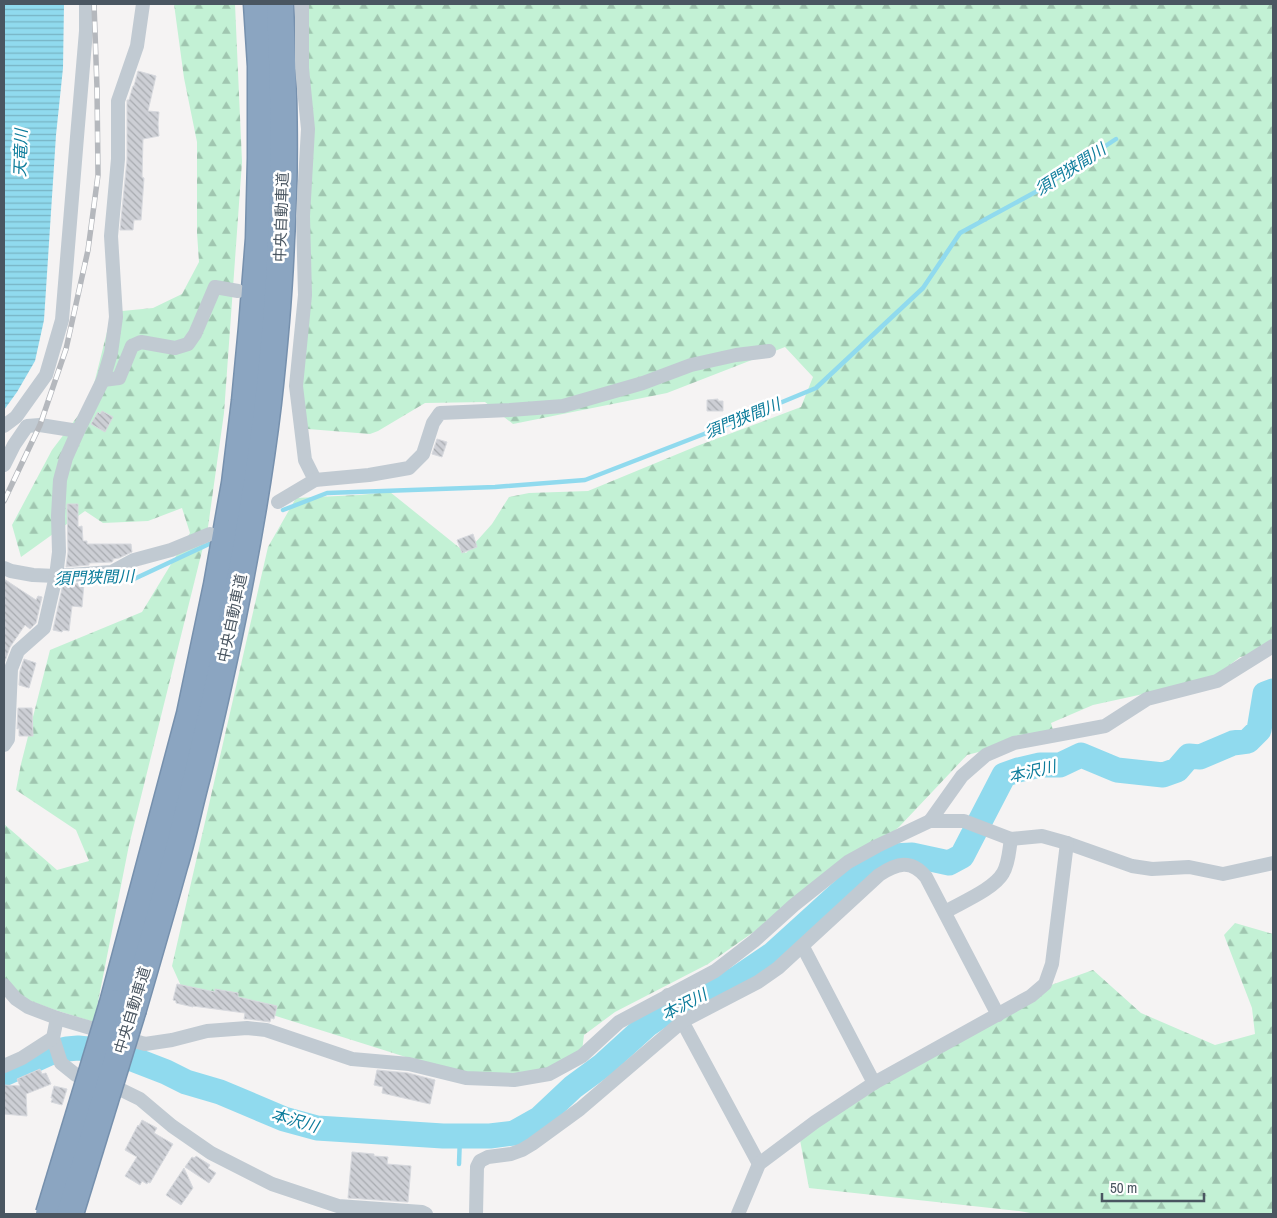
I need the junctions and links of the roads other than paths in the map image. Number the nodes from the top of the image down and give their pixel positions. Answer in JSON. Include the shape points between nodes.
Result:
{"nodes":[{"id":1,"x":86,"y":4,"type":"edge"},
{"id":2,"x":142,"y":4,"type":"edge"},
{"id":3,"x":257,"y":4,"type":"edge"},
{"id":4,"x":280,"y":4,"type":"edge"},
{"id":5,"x":302,"y":4,"type":"edge"},
{"id":6,"x":238,"y":291,"type":"dead end"},
{"id":7,"x":290,"y":294,"type":"dead end"},
{"id":8,"x":305,"y":295,"type":"junction"},
{"id":9,"x":770,"y":351,"type":"dead end"},
{"id":10,"x":103,"y":380,"type":"junction"},
{"id":11,"x":4,"y":426,"type":"edge"},
{"id":12,"x":78,"y":431,"type":"junction"},
{"id":13,"x":4,"y":466,"type":"edge"},
{"id":14,"x":315,"y":480,"type":"junction"},
{"id":15,"x":278,"y":502,"type":"dead end"},
{"id":16,"x":210,"y":534,"type":"dead end"},
{"id":17,"x":4,"y":568,"type":"edge"},
{"id":18,"x":56,"y":576,"type":"junction"},
{"id":19,"x":1273,"y":646,"type":"edge"},
{"id":20,"x":4,"y":745,"type":"edge"},
{"id":21,"x":930,"y":821,"type":"junction"},
{"id":22,"x":1010,"y":839,"type":"junction"},
{"id":23,"x":1067,"y":842,"type":"junction"},
{"id":24,"x":1273,"y":863,"type":"edge"},
{"id":25,"x":945,"y":912,"type":"junction"},
{"id":26,"x":802,"y":947,"type":"junction"},
{"id":27,"x":4,"y":985,"type":"edge"},
{"id":28,"x":668,"y":995,"type":"junction"},
{"id":29,"x":123,"y":1006,"type":"junction"},
{"id":30,"x":998,"y":1014,"type":"junction"},
{"id":31,"x":57,"y":1018,"type":"junction"},
{"id":32,"x":683,"y":1021,"type":"junction"},
{"id":33,"x":56,"y":1047,"type":"junction"},
{"id":34,"x":4,"y":1066,"type":"edge"},
{"id":35,"x":97,"y":1078,"type":"junction"},
{"id":36,"x":874,"y":1083,"type":"junction"},
{"id":37,"x":759,"y":1164,"type":"junction"},
{"id":38,"x":341,"y":1210,"type":"edge"},
{"id":39,"x":49,"y":1214,"type":"edge"},
{"id":40,"x":61,"y":1214,"type":"edge"},
{"id":41,"x":70,"y":1214,"type":"edge"},
{"id":42,"x":426,"y":1214,"type":"edge"},
{"id":43,"x":476,"y":1214,"type":"edge"},
{"id":44,"x":738,"y":1214,"type":"edge"}],
"edges":[{"from":1,"to":11,"type":"street","via":[[62,320],[46,375],[16,417]]},
{"from":2,"to":10,"type":"street","via":[[137,46],[118,101],[118,159],[111,236],[116,317]]},
{"from":3,"to":29,"type":"highway","name":"中央自動車道","via":[[261,66],[259,239],[247,382],[234,483],[190,714]]},
{"from":4,"to":29,"type":"highway","name":"中央自動車道","via":[[282,238],[268,403],[257,484],[212,716],[175,864]]},
{"from":5,"to":8,"type":"street","via":[[302,68],[308,129]]},
{"from":6,"to":10,"type":"street","via":[[215,288],[188,344],[175,348],[141,342],[132,346],[119,378]]},
{"from":7,"to":8,"type":"street"},
{"from":8,"to":14,"type":"street","via":[[296,386],[304,460]]},
{"from":9,"to":14,"type":"street","via":[[692,365],[563,406],[440,413],[423,454],[409,468]]},
{"from":10,"to":12,"type":"street"},
{"from":12,"to":13,"type":"street","via":[[27,426]]},
{"from":12,"to":18,"type":"street","via":[[60,480]]},
{"from":14,"to":15,"type":"street"},
{"from":16,"to":18,"type":"street","via":[[171,550],[134,560],[112,572]]},
{"from":17,"to":18,"type":"street","via":[[11,572]]},
{"from":18,"to":20,"type":"street","via":[[44,628],[18,651],[11,669],[8,738]]},
{"from":19,"to":21,"type":"street","via":[[1218,681],[1147,699],[1105,726],[1014,742],[986,755],[962,776]]},
{"from":21,"to":22,"type":"street","via":[[964,822]]},
{"from":21,"to":28,"type":"street","via":[[848,862],[715,971]]},
{"from":22,"to":23,"type":"street","via":[[1042,836]]},
{"from":22,"to":25,"type":"street","via":[[1008,860],[996,882]]},
{"from":23,"to":24,"type":"street","via":[[1152,870],[1188,867],[1223,874]]},
{"from":23,"to":30,"type":"street","via":[[1052,964],[1045,984],[1031,996]]},
{"from":25,"to":26,"type":"street","via":[[920,870],[903,865],[891,867]]},
{"from":25,"to":30,"type":"street"},
{"from":26,"to":32,"type":"street","via":[[758,982]]},
{"from":26,"to":36,"type":"street"},
{"from":27,"to":31,"type":"street","via":[[28,1007]]},
{"from":28,"to":31,"type":"street","via":[[619,1022],[582,1056],[549,1074],[514,1080],[466,1078],[409,1064],[352,1059],[266,1030],[207,1031],[145,1044]]},
{"from":28,"to":32,"type":"street"},
{"from":29,"to":39,"type":"highway","name":"中央自動車道","bridge":true},
{"from":29,"to":41,"type":"highway","name":"中央自動車道","bridge":true},
{"from":30,"to":36,"type":"street"},
{"from":31,"to":33,"type":"street"},
{"from":32,"to":37,"type":"street"},
{"from":32,"to":43,"type":"street","via":[[580,1109],[532,1144],[511,1154],[480,1161],[477,1167]]},
{"from":33,"to":34,"type":"street"},
{"from":33,"to":35,"type":"street","via":[[61,1063],[76,1074]]},
{"from":35,"to":38,"type":"street","via":[[140,1099],[211,1153],[272,1184]]},
{"from":35,"to":40,"type":"street"},
{"from":36,"to":37,"type":"street"},
{"from":37,"to":44,"type":"street"},
{"from":38,"to":42,"type":"street"}]}
